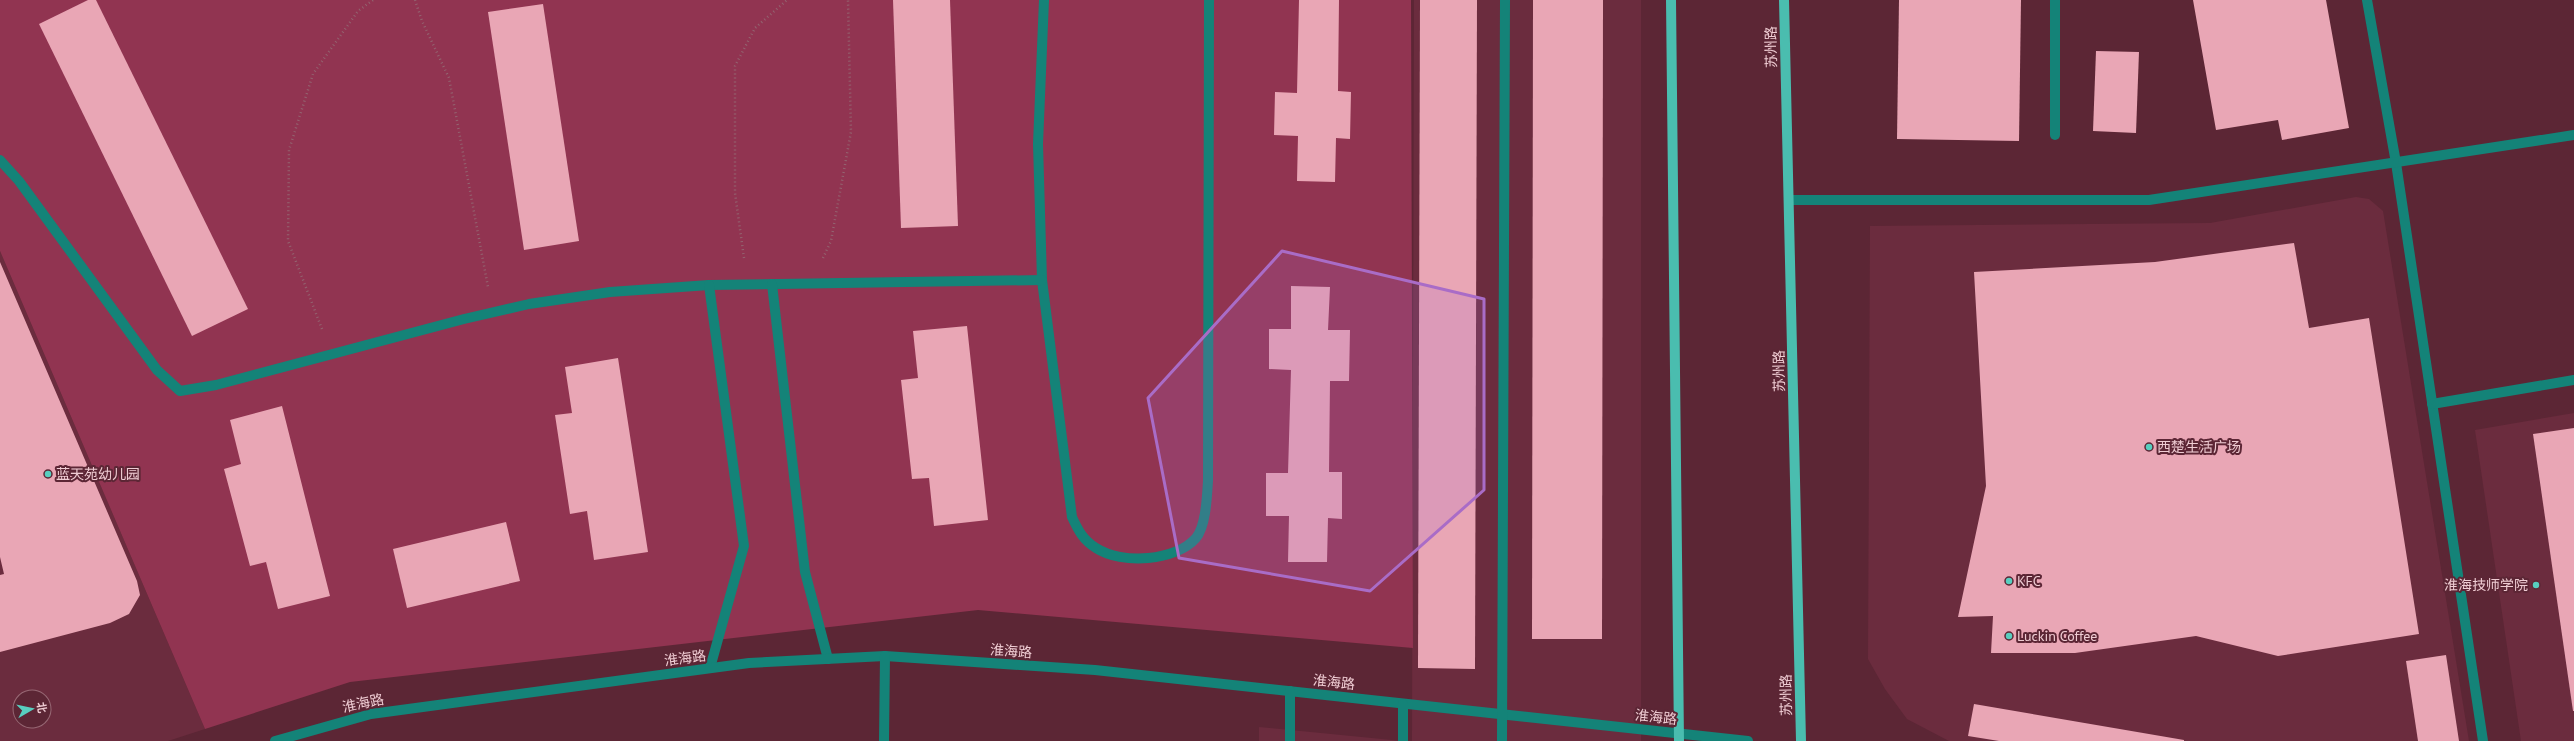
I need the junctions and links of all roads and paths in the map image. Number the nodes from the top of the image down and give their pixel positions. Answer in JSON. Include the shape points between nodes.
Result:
{"nodes":[{"id":1,"x":373,"y":0,"type":"edge"},
{"id":2,"x":415,"y":0,"type":"edge"},
{"id":3,"x":787,"y":0,"type":"edge"},
{"id":4,"x":848,"y":0,"type":"edge"},
{"id":5,"x":1044,"y":0,"type":"edge"},
{"id":6,"x":1209,"y":0,"type":"edge"},
{"id":7,"x":1505,"y":0,"type":"edge"},
{"id":8,"x":1671,"y":0,"type":"edge"},
{"id":9,"x":1784,"y":0,"type":"edge"},
{"id":10,"x":2055,"y":0,"type":"edge"},
{"id":11,"x":2367,"y":0,"type":"edge"},
{"id":12,"x":2055,"y":135,"type":"dead end"},
{"id":13,"x":2574,"y":135,"type":"edge"},
{"id":14,"x":0,"y":160,"type":"edge"},
{"id":15,"x":2396,"y":163,"type":"junction"},
{"id":16,"x":1788,"y":200,"type":"junction"},
{"id":17,"x":1042,"y":280,"type":"junction"},
{"id":18,"x":810,"y":283,"type":"junction"},
{"id":19,"x":747,"y":284,"type":"junction"},
{"id":20,"x":772,"y":284,"type":"junction"},
{"id":21,"x":708,"y":285,"type":"junction"},
{"id":22,"x":492,"y":312,"type":"junction"},
{"id":23,"x":334,"y":354,"type":"junction"},
{"id":24,"x":2574,"y":380,"type":"edge"},
{"id":25,"x":2432,"y":404,"type":"junction"},
{"id":26,"x":885,"y":656,"type":"junction"},
{"id":27,"x":828,"y":659,"type":"junction"},
{"id":28,"x":710,"y":668,"type":"junction"},
{"id":29,"x":1290,"y":691,"type":"junction"},
{"id":30,"x":1403,"y":704,"type":"junction"},
{"id":31,"x":1502,"y":714,"type":"junction"},
{"id":32,"x":1679,"y":737,"type":"edge"},
{"id":33,"x":275,"y":741,"type":"edge"},
{"id":34,"x":884,"y":741,"type":"edge"},
{"id":35,"x":1290,"y":741,"type":"edge"},
{"id":36,"x":1403,"y":741,"type":"edge"},
{"id":37,"x":1502,"y":741,"type":"edge"},
{"id":38,"x":1748,"y":741,"type":"edge"},
{"id":39,"x":1801,"y":741,"type":"edge"},
{"id":40,"x":2483,"y":741,"type":"edge"}],
"edges":[{"from":1,"to":23,"type":"path","via":[[358,11],[313,74],[289,150],[288,241],[315,313]]},
{"from":2,"to":22,"type":"path","via":[[449,78]]},
{"from":3,"to":19,"type":"path","via":[[755,28],[735,66],[735,193]]},
{"from":4,"to":18,"type":"path","via":[[851,132],[831,241]]},
{"from":5,"to":17,"type":"street","via":[[1038,144]]},
{"from":6,"to":17,"type":"street","via":[[1208,481],[1204,515],[1197,537],[1181,550],[1143,558],[1118,556],[1097,549],[1080,535],[1072,517]]},
{"from":7,"to":31,"type":"street"},
{"from":8,"to":32,"type":"main road"},
{"from":9,"to":16,"type":"main road","name":"苏州路"},
{"from":10,"to":12,"type":"street"},
{"from":11,"to":15,"type":"street"},
{"from":13,"to":15,"type":"street"},
{"from":14,"to":23,"type":"street","via":[[20,181],[157,370],[180,391],[216,385]]},
{"from":15,"to":16,"type":"street","via":[[2149,200]]},
{"from":15,"to":25,"type":"street"},
{"from":16,"to":39,"type":"main road","name":"苏州路"},
{"from":17,"to":18,"type":"street"},
{"from":18,"to":20,"type":"street"},
{"from":19,"to":20,"type":"street"},
{"from":19,"to":21,"type":"street"},
{"from":20,"to":27,"type":"street","via":[[805,572]]},
{"from":21,"to":22,"type":"street","via":[[610,292]]},
{"from":21,"to":28,"type":"street","via":[[744,546]]},
{"from":22,"to":23,"type":"street"},
{"from":24,"to":25,"type":"street"},
{"from":25,"to":40,"type":"street"},
{"from":26,"to":27,"type":"street","name":"淮海路"},
{"from":26,"to":29,"type":"street","name":"淮海路","via":[[1095,670]]},
{"from":26,"to":34,"type":"street"},
{"from":27,"to":28,"type":"street","name":"淮海路","via":[[749,663]]},
{"from":28,"to":33,"type":"street","name":"淮海路","via":[[371,714]]},
{"from":29,"to":30,"type":"street","name":"淮海路"},
{"from":29,"to":35,"type":"street"},
{"from":30,"to":31,"type":"street","name":"淮海路"},
{"from":30,"to":36,"type":"street"},
{"from":31,"to":32,"type":"street","name":"淮海路"},
{"from":31,"to":37,"type":"street"},
{"from":32,"to":38,"type":"street","name":"淮海路"}]}
